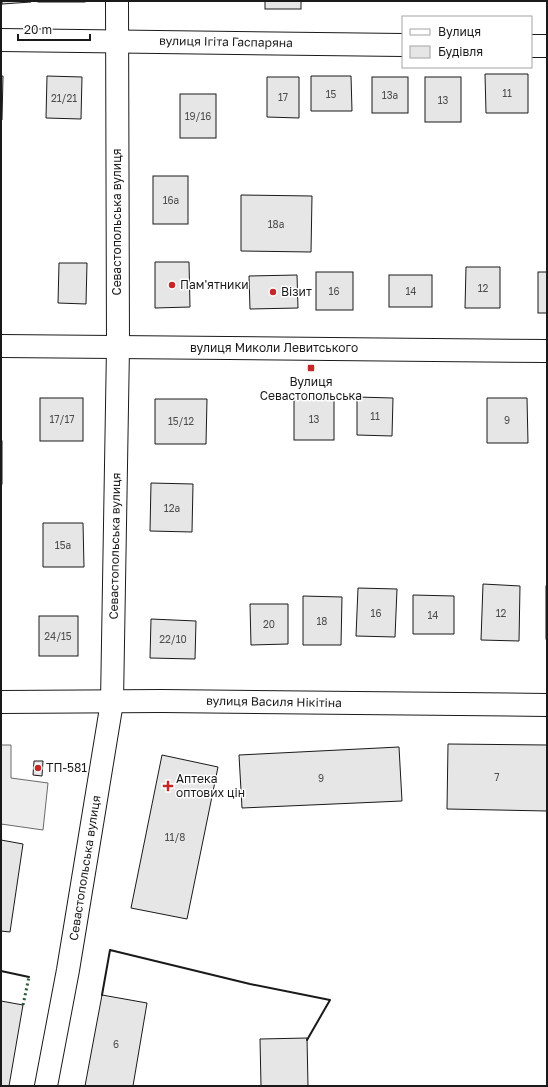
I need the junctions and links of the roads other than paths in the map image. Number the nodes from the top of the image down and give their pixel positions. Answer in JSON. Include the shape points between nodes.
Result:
{"nodes":[{"id":1,"x":117,"y":1,"type":"edge"},
{"id":2,"x":1,"y":40,"type":"edge"},
{"id":3,"x":117,"y":41,"type":"junction"},
{"id":4,"x":402,"y":45,"type":"edge"},
{"id":5,"x":532,"y":46,"type":"edge"},
{"id":6,"x":547,"y":46,"type":"edge"},
{"id":7,"x":1,"y":346,"type":"edge"},
{"id":8,"x":118,"y":347,"type":"junction"},
{"id":9,"x":547,"y":351,"type":"edge"},
{"id":10,"x":1,"y":702,"type":"edge"},
{"id":11,"x":112,"y":702,"type":"junction"},
{"id":12,"x":547,"y":705,"type":"edge"},
{"id":13,"x":46,"y":1086,"type":"edge"}],
"edges":[{"from":1,"to":3,"type":"street","name":"Севастопольська вулиця"},
{"from":2,"to":3,"type":"street","name":"вулиця Ігіта Гаспаряна"},
{"from":3,"to":4,"type":"street","name":"вулиця Ігіта Гаспаряна"},
{"from":3,"to":8,"type":"street","name":"Севастопольська вулиця"},
{"from":5,"to":6,"type":"street"},
{"from":7,"to":8,"type":"street","name":"вулиця Миколи Левитського"},
{"from":8,"to":9,"type":"street","name":"вулиця Миколи Левитського"},
{"from":8,"to":11,"type":"street","name":"Севастопольська вулиця"},
{"from":10,"to":11,"type":"street","name":"вулиця Василя Нікітіна"},
{"from":11,"to":12,"type":"street","name":"вулиця Василя Нікітіна"},
{"from":11,"to":13,"type":"street","name":"Севастопольська вулиця","via":[[68,970]]}]}
